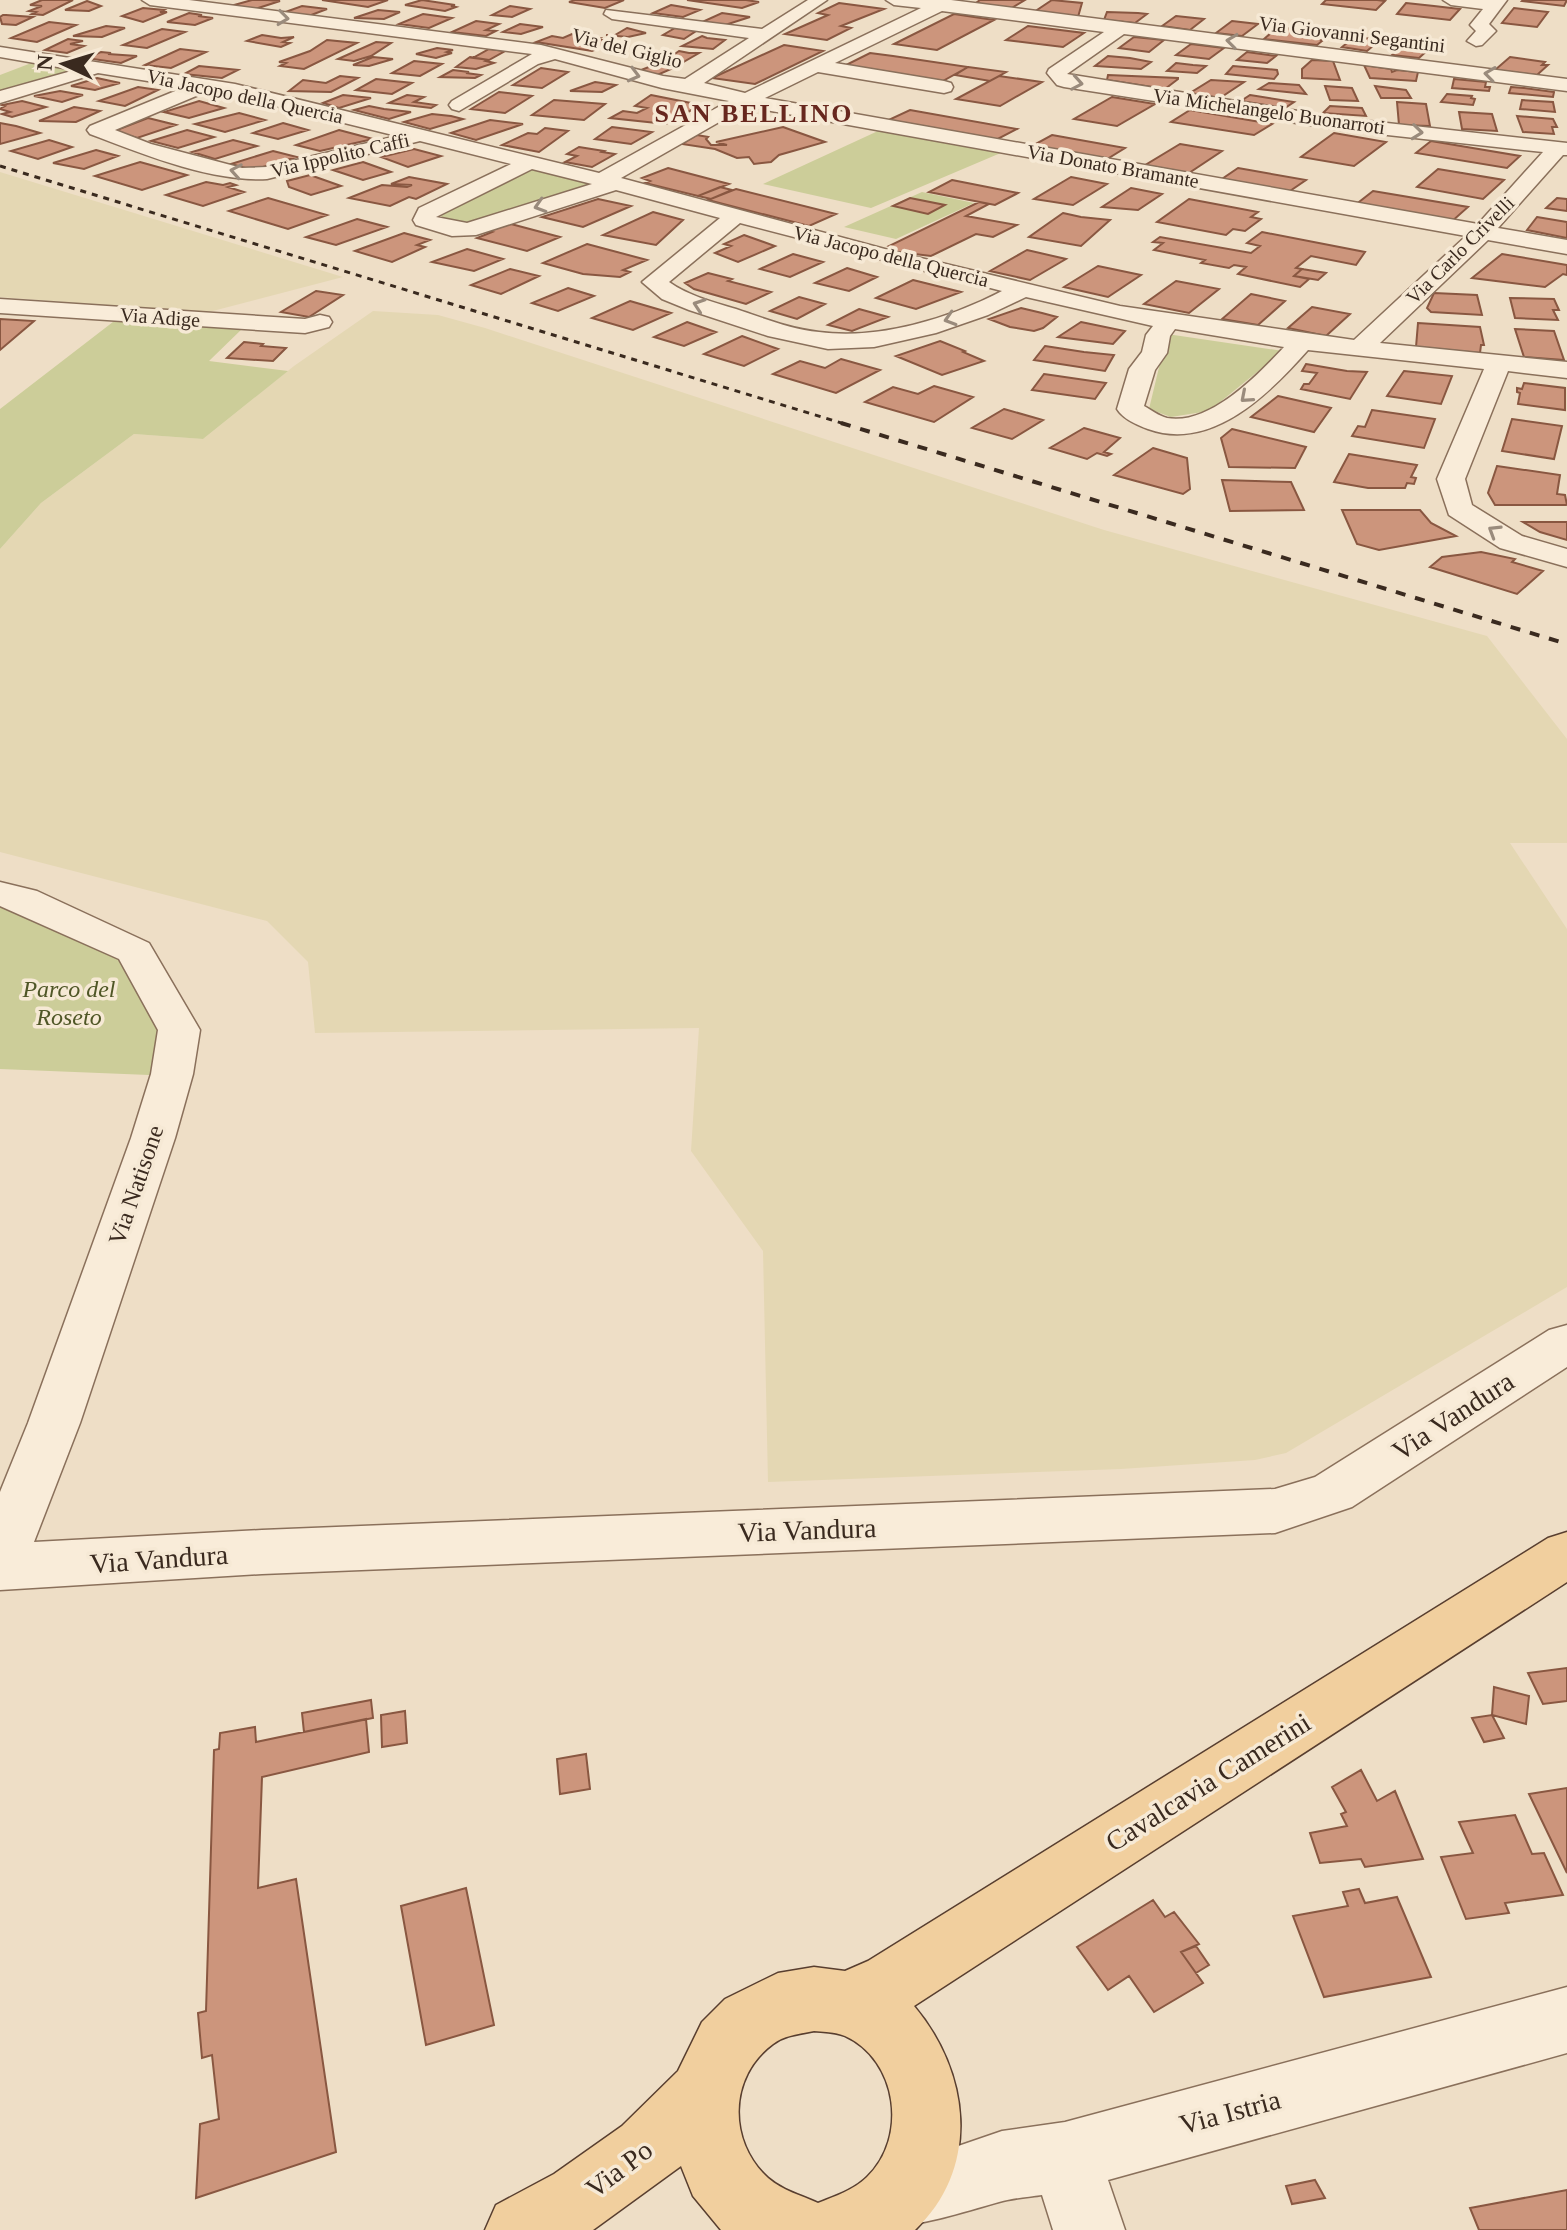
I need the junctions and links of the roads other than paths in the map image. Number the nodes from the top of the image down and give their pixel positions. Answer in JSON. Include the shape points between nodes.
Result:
{"nodes":[{"id":1,"x":150,"y":0,"type":"edge"},
{"id":2,"x":819,"y":0,"type":"edge"},
{"id":3,"x":894,"y":0,"type":"edge"},
{"id":4,"x":1451,"y":0,"type":"edge"},
{"id":5,"x":1498,"y":2,"type":"edge"},
{"id":6,"x":946,"y":3,"type":"edge"},
{"id":7,"x":612,"y":14,"type":"dead end"},
{"id":8,"x":1123,"y":27,"type":"junction"},
{"id":9,"x":766,"y":35,"type":"junction"},
{"id":10,"x":1476,"y":41,"type":"dead end"},
{"id":11,"x":0,"y":52,"type":"edge"},
{"id":12,"x":556,"y":53,"type":"junction"},
{"id":13,"x":32,"y":57,"type":"junction"},
{"id":14,"x":817,"y":66,"type":"junction"},
{"id":15,"x":100,"y":67,"type":"junction"},
{"id":16,"x":0,"y":71,"type":"edge"},
{"id":17,"x":207,"y":85,"type":"junction"},
{"id":18,"x":688,"y":85,"type":"junction"},
{"id":19,"x":1567,"y":85,"type":"edge"},
{"id":20,"x":0,"y":97,"type":"edge"},
{"id":21,"x":745,"y":100,"type":"junction"},
{"id":22,"x":459,"y":105,"type":"dead end"},
{"id":23,"x":875,"y":124,"type":"junction"},
{"id":24,"x":422,"y":136,"type":"junction"},
{"id":25,"x":1562,"y":149,"type":"edge"},
{"id":26,"x":528,"y":163,"type":"junction"},
{"id":27,"x":608,"y":181,"type":"junction"},
{"id":28,"x":736,"y":216,"type":"junction"},
{"id":29,"x":468,"y":230,"type":"junction"},
{"id":30,"x":1481,"y":234,"type":"junction"},
{"id":31,"x":1567,"y":247,"type":"edge"},
{"id":32,"x":437,"y":252,"type":"dead end"},
{"id":33,"x":1022,"y":290,"type":"junction"},
{"id":34,"x":0,"y":306,"type":"edge"},
{"id":35,"x":320,"y":322,"type":"dead end"},
{"id":36,"x":1168,"y":322,"type":"junction"},
{"id":37,"x":1302,"y":342,"type":"junction"},
{"id":38,"x":1359,"y":349,"type":"junction"},
{"id":39,"x":1499,"y":363,"type":"junction"},
{"id":40,"x":1567,"y":370,"type":"edge"},
{"id":41,"x":1567,"y":558,"type":"edge"},
{"id":42,"x":0,"y":894,"type":"edge"},
{"id":43,"x":1567,"y":1343,"type":"edge"},
{"id":44,"x":1567,"y":1554,"type":"edge"},
{"id":45,"x":0,"y":1560,"type":"edge"},
{"id":46,"x":0,"y":1567,"type":"edge"},
{"id":47,"x":846,"y":2004,"type":"junction"},
{"id":48,"x":1567,"y":2020,"type":"edge"},
{"id":49,"x":705,"y":2093,"type":"junction"},
{"id":50,"x":1065,"y":2157,"type":"junction"},
{"id":51,"x":810,"y":2223,"type":"edge"},
{"id":52,"x":521,"y":2230,"type":"edge"},
{"id":53,"x":1089,"y":2230,"type":"edge"}],
"edges":[{"from":1,"to":12,"type":"street","name":"Via del Giglio","one_way":true},
{"from":2,"to":9,"type":"street"},
{"from":3,"to":6,"type":"street","name":"Via Giovanni Segantini"},
{"from":4,"to":5,"type":"street"},
{"from":5,"to":10,"type":"street","via":[[1479,25],[1487,31]]},
{"from":6,"to":8,"type":"street","name":"Via Giovanni Segantini"},
{"from":6,"to":14,"type":"street"},
{"from":7,"to":9,"type":"street"},
{"from":19,"to":8,"type":"street","name":"Via Giovanni Segantini","one_way":true},
{"from":8,"to":25,"type":"street","name":"Via Michelangelo Buonarroti","one_way":true,"via":[[1056,73],[1064,81],[1342,124]]},
{"from":9,"to":18,"type":"street"},
{"from":11,"to":13,"type":"street","name":"Via Jacopo della Quercia"},
{"from":12,"to":18,"type":"street","name":"Via del Giglio","one_way":true},
{"from":12,"to":22,"type":"street","name":"Via del Giglio","via":[[532,60]]},
{"from":13,"to":15,"type":"street","name":"Via Jacopo della Quercia"},
{"from":13,"to":16,"type":"street"},
{"from":14,"to":21,"type":"street"},
{"from":14,"to":23,"type":"street","via":[[944,87]]},
{"from":15,"to":17,"type":"street","name":"Via Jacopo della Quercia"},
{"from":15,"to":20,"type":"street","name":"Via Jacopo della Quercia"},
{"from":17,"to":24,"type":"street","name":"Via Jacopo della Quercia"},
{"from":24,"to":17,"type":"street","name":"Via Ippolito Caffi","one_way":true,"via":[[267,173],[242,174],[97,130]]},
{"from":18,"to":21,"type":"street","name":"Via del Giglio"},
{"from":21,"to":23,"type":"street","name":"Via Donato Bramante"},
{"from":21,"to":27,"type":"street"},
{"from":23,"to":30,"type":"street","name":"Via Donato Bramante"},
{"from":24,"to":26,"type":"street","name":"Via Jacopo della Quercia"},
{"from":25,"to":30,"type":"street","name":"Via Carlo Crivelli"},
{"from":26,"to":27,"type":"street","name":"Via Jacopo della Quercia"},
{"from":26,"to":29,"type":"street","via":[[447,202],[424,220]]},
{"from":27,"to":28,"type":"street","name":"Via Jacopo della Quercia"},
{"from":27,"to":29,"type":"street","one_way":true},
{"from":28,"to":33,"type":"street","name":"Via Jacopo della Quercia"},
{"from":33,"to":28,"type":"street","one_way":true,"via":[[997,305],[882,339],[828,341],[690,303],[654,282]]},
{"from":29,"to":32,"type":"street"},
{"from":30,"to":31,"type":"street","name":"Via Donato Bramante"},
{"from":30,"to":38,"type":"street","name":"Via Carlo Crivelli"},
{"from":33,"to":36,"type":"street","name":"Via Jacopo della Quercia"},
{"from":34,"to":35,"type":"street","name":"Via Adige","via":[[292,325]]},
{"from":36,"to":37,"type":"street","name":"Via Jacopo della Quercia"},
{"from":37,"to":36,"type":"street","one_way":true,"via":[[1216,419],[1167,427],[1130,409],[1142,369]]},
{"from":37,"to":38,"type":"street","name":"Via Jacopo della Quercia"},
{"from":38,"to":39,"type":"street","name":"Via Jacopo della Quercia"},
{"from":39,"to":40,"type":"street","name":"Via Jacopo della Quercia"},
{"from":41,"to":39,"type":"street","one_way":true,"via":[[1511,542],[1459,509],[1451,479]]},
{"from":42,"to":45,"type":"street","name":"Via Natisone","via":[[23,899],[135,951],[179,1030],[153,1138],[54,1423]]},
{"from":43,"to":46,"type":"street","name":"Via Vandura","via":[[1333,1492],[1275,1511]]},
{"from":44,"to":47,"type":"main road","name":"Cavalcavia Camerini","via":[[933,1957]]},
{"from":47,"to":49,"type":"main road","name":"Via Po","via":[[815,1999],[785,2003],[757,2016],[721,2053]]},
{"from":47,"to":51,"type":"main road","name":"Via Po","via":[[888,2026],[918,2065],[930,2112],[922,2161]]},
{"from":48,"to":50,"type":"street","name":"Via Istria"},
{"from":49,"to":51,"type":"main road","name":"Via Po","via":[[703,2132],[716,2169],[740,2201]]},
{"from":49,"to":52,"type":"main road","name":"Via Po","via":[[647,2151],[579,2199]]},
{"from":50,"to":51,"type":"street","name":"Via Istria","via":[[1002,2166]]},
{"from":50,"to":53,"type":"street"}]}
